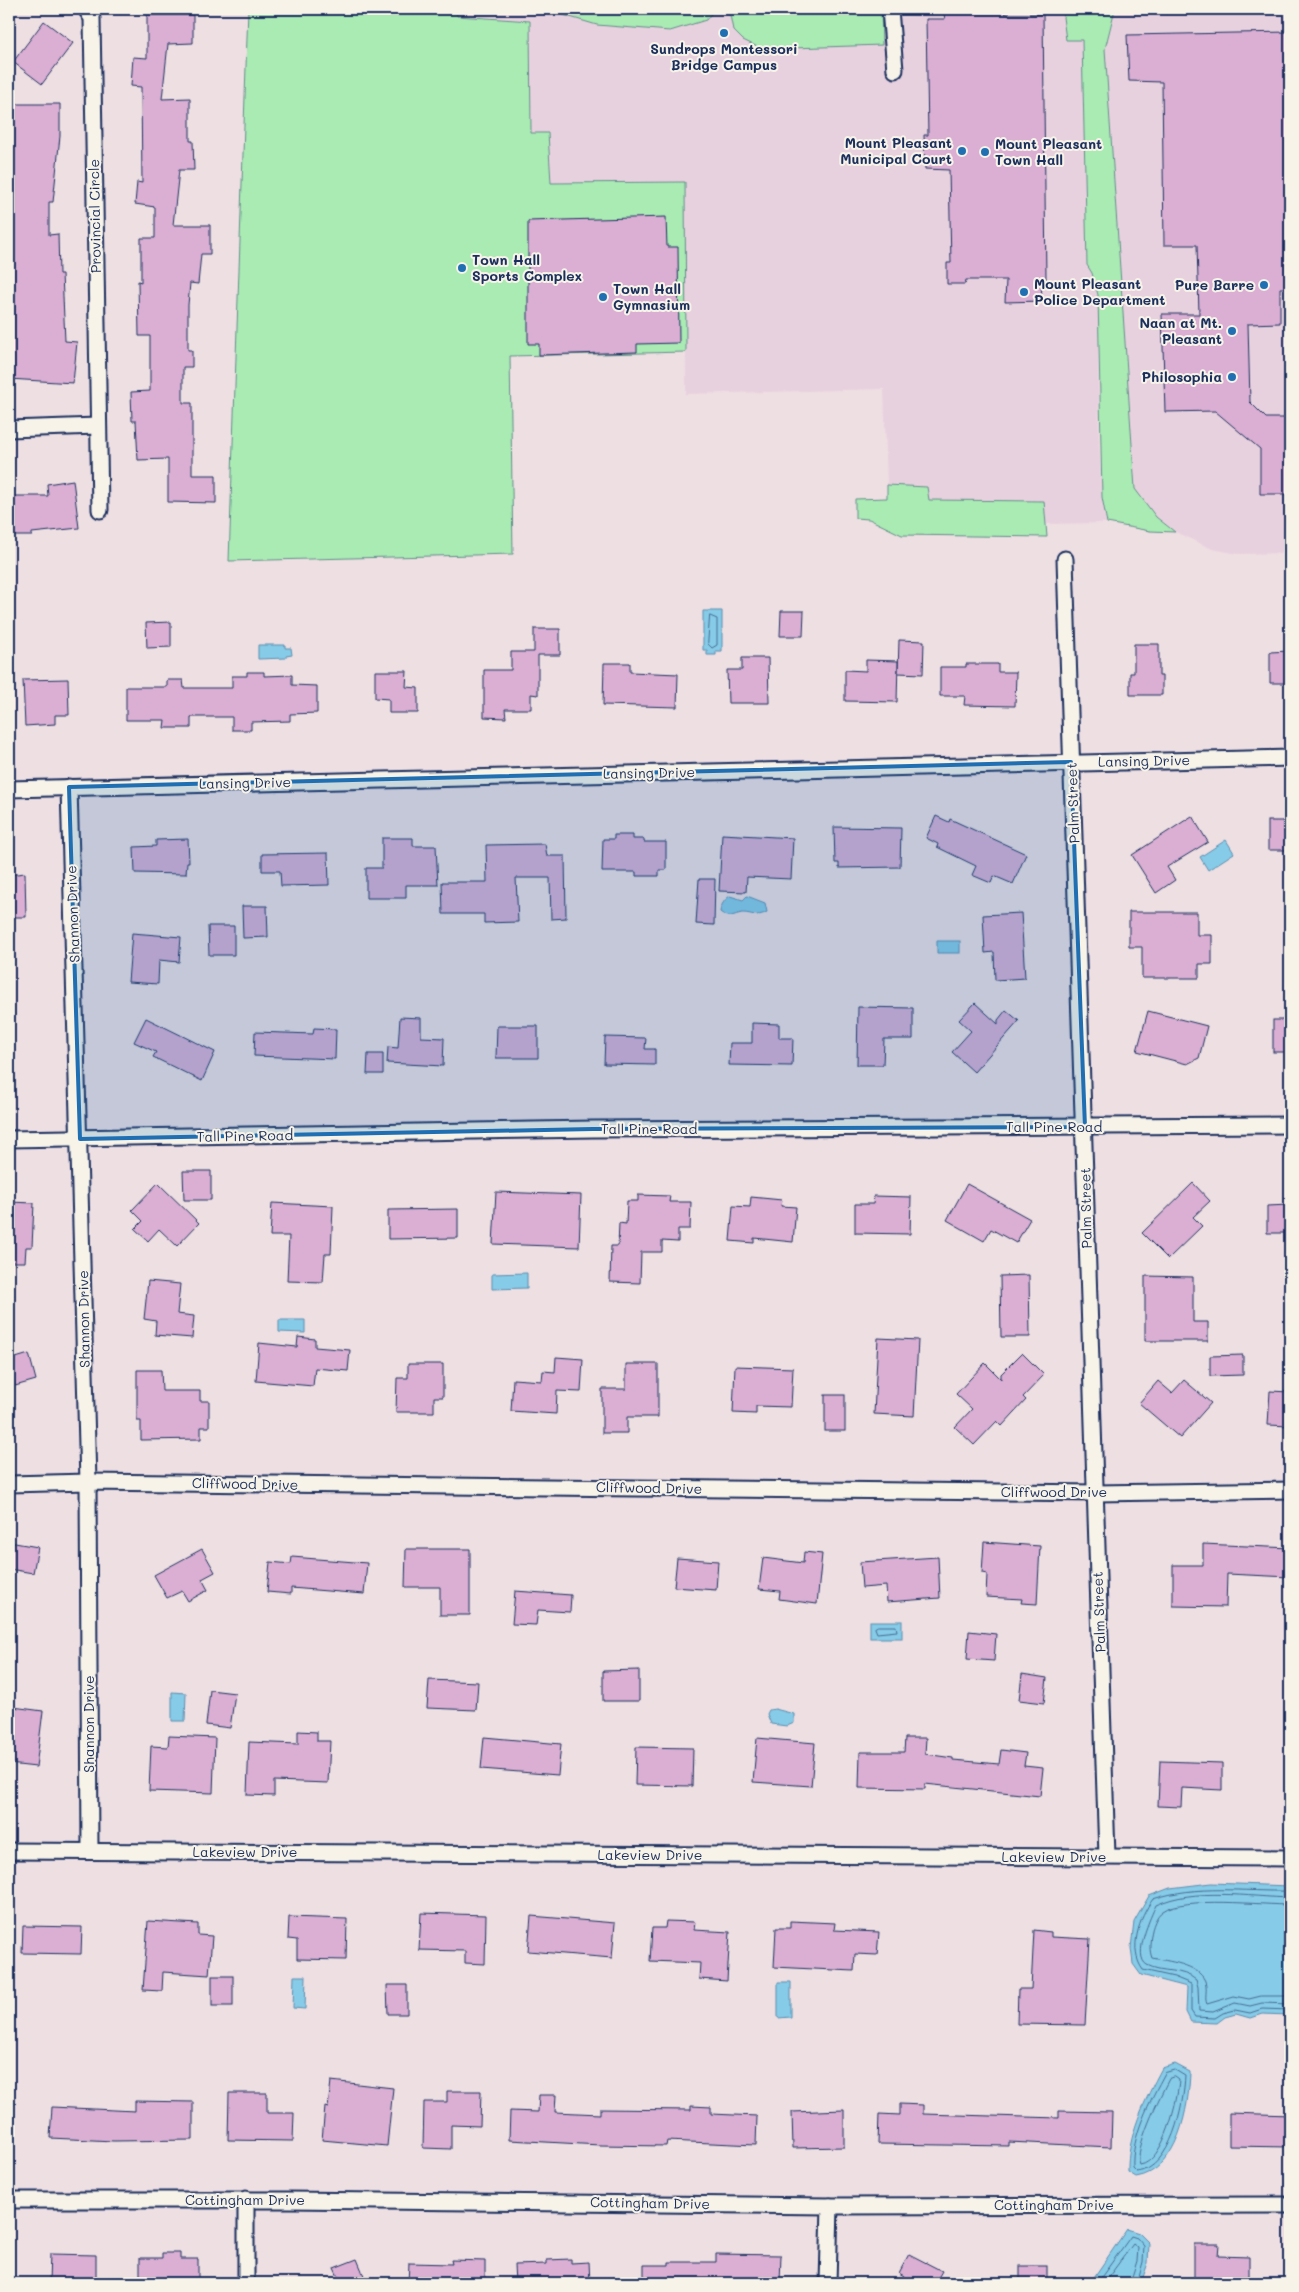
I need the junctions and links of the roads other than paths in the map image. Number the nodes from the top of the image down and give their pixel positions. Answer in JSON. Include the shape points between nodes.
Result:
{"nodes":[{"id":1,"x":86,"y":9,"type":"edge"},
{"id":2,"x":893,"y":12,"type":"edge"},
{"id":3,"x":895,"y":70,"type":"dead end"},
{"id":4,"x":98,"y":426,"type":"junction"},
{"id":5,"x":9,"y":429,"type":"edge"},
{"id":6,"x":100,"y":510,"type":"dead end"},
{"id":7,"x":1065,"y":559,"type":"dead end"},
{"id":8,"x":1290,"y":758,"type":"edge"},
{"id":9,"x":1071,"y":762,"type":"junction"},
{"id":10,"x":69,"y":787,"type":"junction"},
{"id":11,"x":9,"y":789,"type":"edge"},
{"id":12,"x":1290,"y":1125,"type":"edge"},
{"id":13,"x":1085,"y":1127,"type":"junction"},
{"id":14,"x":9,"y":1139,"type":"edge"},
{"id":15,"x":80,"y":1139,"type":"junction"},
{"id":16,"x":88,"y":1482,"type":"junction"},
{"id":17,"x":9,"y":1484,"type":"edge"},
{"id":18,"x":1290,"y":1490,"type":"edge"},
{"id":19,"x":1096,"y":1493,"type":"junction"},
{"id":20,"x":9,"y":1851,"type":"edge"},
{"id":21,"x":90,"y":1851,"type":"junction"},
{"id":22,"x":1107,"y":1856,"type":"junction"},
{"id":23,"x":1290,"y":1858,"type":"edge"},
{"id":24,"x":9,"y":2200,"type":"edge"},
{"id":25,"x":246,"y":2200,"type":"junction"},
{"id":26,"x":1290,"y":2205,"type":"edge"},
{"id":27,"x":830,"y":2206,"type":"junction"},
{"id":28,"x":246,"y":2283,"type":"edge"},
{"id":29,"x":828,"y":2283,"type":"edge"}],
"edges":[{"from":1,"to":4,"type":"street","name":"Provincial Circle","via":[[92,18]]},
{"from":2,"to":3,"type":"street"},
{"from":4,"to":5,"type":"street"},
{"from":4,"to":6,"type":"street","name":"Provincial Circle"},
{"from":7,"to":9,"type":"street","name":"Palm Street"},
{"from":8,"to":9,"type":"street","name":"Lansing Drive"},
{"from":9,"to":10,"type":"street","name":"Lansing Drive"},
{"from":9,"to":13,"type":"street","name":"Palm Street"},
{"from":10,"to":11,"type":"street","name":"Lansing Drive"},
{"from":10,"to":15,"type":"street","name":"Shannon Drive"},
{"from":12,"to":13,"type":"street","name":"Tall Pine Road"},
{"from":13,"to":15,"type":"street","name":"Tall Pine Road","via":[[593,1129]]},
{"from":13,"to":19,"type":"street","name":"Palm Street","via":[[1089,1346]]},
{"from":14,"to":15,"type":"street","name":"Tall Pine Road"},
{"from":15,"to":16,"type":"street","name":"Shannon Drive"},
{"from":16,"to":17,"type":"street","name":"Cliffwood Drive"},
{"from":16,"to":19,"type":"street","name":"Cliffwood Drive"},
{"from":16,"to":21,"type":"street","name":"Shannon Drive"},
{"from":18,"to":19,"type":"street","name":"Cliffwood Drive"},
{"from":19,"to":22,"type":"street","name":"Palm Street"},
{"from":20,"to":21,"type":"street","name":"Lakeview Drive"},
{"from":21,"to":22,"type":"street","name":"Lakeview Drive"},
{"from":22,"to":23,"type":"street","name":"Lakeview Drive"},
{"from":24,"to":25,"type":"street","name":"Cottingham Drive"},
{"from":25,"to":27,"type":"street","name":"Cottingham Drive"},
{"from":25,"to":28,"type":"street"},
{"from":26,"to":27,"type":"street","name":"Cottingham Drive"},
{"from":27,"to":29,"type":"street"}]}
